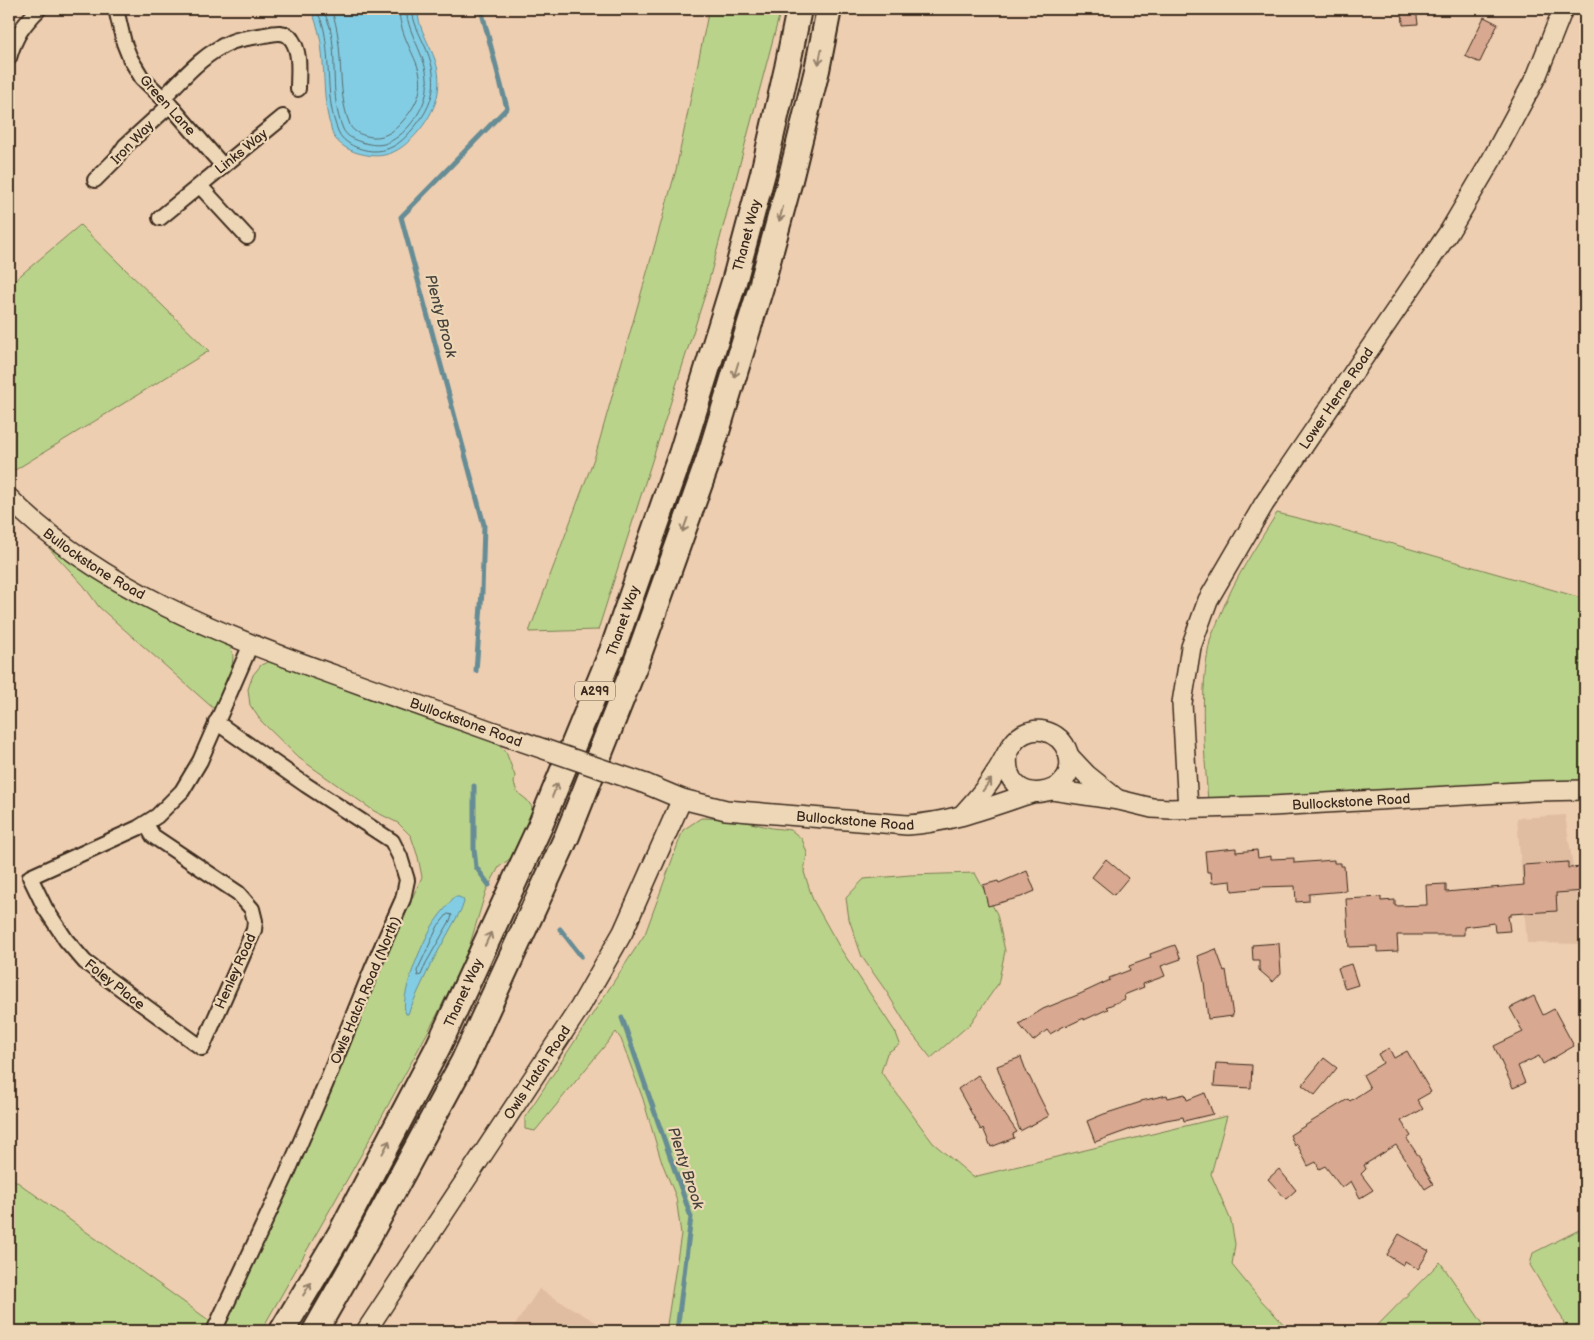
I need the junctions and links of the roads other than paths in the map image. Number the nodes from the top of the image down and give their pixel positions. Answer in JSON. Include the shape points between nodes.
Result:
{"nodes":[{"id":1,"x":38,"y":9,"type":"edge"},
{"id":2,"x":116,"y":9,"type":"edge"},
{"id":3,"x":799,"y":9,"type":"edge"},
{"id":4,"x":829,"y":9,"type":"edge"},
{"id":5,"x":1563,"y":9,"type":"edge"},
{"id":6,"x":9,"y":58,"type":"edge"},
{"id":7,"x":298,"y":89,"type":"dead end"},
{"id":8,"x":167,"y":101,"type":"junction"},
{"id":9,"x":283,"y":117,"type":"dead end"},
{"id":10,"x":223,"y":166,"type":"junction"},
{"id":11,"x":95,"y":180,"type":"dead end"},
{"id":12,"x":200,"y":186,"type":"junction"},
{"id":13,"x":160,"y":218,"type":"dead end"},
{"id":14,"x":247,"y":237,"type":"dead end"},
{"id":15,"x":9,"y":498,"type":"edge"},
{"id":16,"x":251,"y":644,"type":"junction"},
{"id":17,"x":216,"y":722,"type":"junction"},
{"id":18,"x":1008,"y":752,"type":"junction"},
{"id":19,"x":1069,"y":756,"type":"junction"},
{"id":20,"x":1052,"y":790,"type":"junction"},
{"id":21,"x":1585,"y":790,"type":"edge"},
{"id":22,"x":1032,"y":793,"type":"junction"},
{"id":23,"x":682,"y":799,"type":"junction"},
{"id":24,"x":1119,"y":800,"type":"junction"},
{"id":25,"x":1188,"y":809,"type":"junction"},
{"id":26,"x":962,"y":815,"type":"junction"},
{"id":27,"x":146,"y":824,"type":"junction"},
{"id":28,"x":202,"y":1048,"type":"joint"},
{"id":29,"x":214,"y":1331,"type":"edge"},
{"id":30,"x":282,"y":1331,"type":"edge"},
{"id":31,"x":315,"y":1331,"type":"edge"},
{"id":32,"x":366,"y":1331,"type":"edge"}],
"edges":[{"from":1,"to":6,"type":"street","via":[[25,22]]},
{"from":2,"to":8,"type":"street","name":"Green Lane","via":[[130,58],[142,78]]},
{"from":30,"to":3,"type":"highway","name":"Thanet Way","number":"A299","one_way":true,"via":[[340,1234],[438,1048],[540,826],[612,651],[681,454],[734,282],[763,173]]},
{"from":4,"to":31,"type":"highway","name":"Thanet Way","number":"A299","one_way":true,"via":[[817,70],[761,287],[708,461],[637,660],[567,836],[463,1062]]},
{"from":5,"to":25,"type":"street","name":"Lower Herne Road","via":[[1537,75],[1449,232],[1264,504],[1208,600],[1191,647],[1182,703]]},
{"from":7,"to":8,"type":"street","name":"Iron Way","via":[[297,51],[287,34],[278,33],[218,48],[195,67]]},
{"from":8,"to":10,"type":"street","name":"Green Lane"},
{"from":8,"to":11,"type":"street","name":"Iron Way"},
{"from":9,"to":10,"type":"street","name":"Links Way"},
{"from":10,"to":12,"type":"street","name":"Links Way"},
{"from":12,"to":13,"type":"street","name":"Links Way"},
{"from":12,"to":14,"type":"street"},
{"from":15,"to":16,"type":"street","name":"Bullockstone Road","via":[[31,520],[123,584]]},
{"from":16,"to":17,"type":"street"},
{"from":16,"to":23,"type":"street","name":"Bullockstone Road","bridge":true},
{"from":17,"to":27,"type":"street","via":[[200,761],[182,790]]},
{"from":17,"to":29,"type":"street","name":"Owls Hatch Road (North)","via":[[392,841],[407,880],[403,899],[326,1083]]},
{"from":18,"to":19,"type":"street","name":"Bullockstone Road","via":[[1020,736],[1040,730],[1060,738]]},
{"from":18,"to":22,"type":"street","via":[[1008,773],[1022,789]]},
{"from":26,"to":18,"type":"street","name":"Bullockstone Road","one_way":true,"via":[[983,792]]},
{"from":19,"to":20,"type":"street","via":[[1066,776]]},
{"from":19,"to":24,"type":"street","name":"Bullockstone Road"},
{"from":20,"to":22,"type":"street","name":"Bullockstone Road"},
{"from":20,"to":24,"type":"street","name":"Bullockstone Road"},
{"from":21,"to":25,"type":"street","name":"Bullockstone Road"},
{"from":22,"to":26,"type":"street","name":"Bullockstone Road"},
{"from":23,"to":26,"type":"street","name":"Bullockstone Road","via":[[726,810],[907,825]]},
{"from":23,"to":32,"type":"street","name":"Owls Hatch Road","via":[[623,932],[580,1006]]},
{"from":24,"to":25,"type":"street","name":"Bullockstone Road","via":[[1152,808]]},
{"from":27,"to":28,"type":"street","name":"Henley Road","via":[[153,836],[238,893],[252,909],[254,930]]},
{"from":27,"to":28,"type":"street","name":"Foley Place","via":[[30,877],[44,908],[85,962]]}]}
